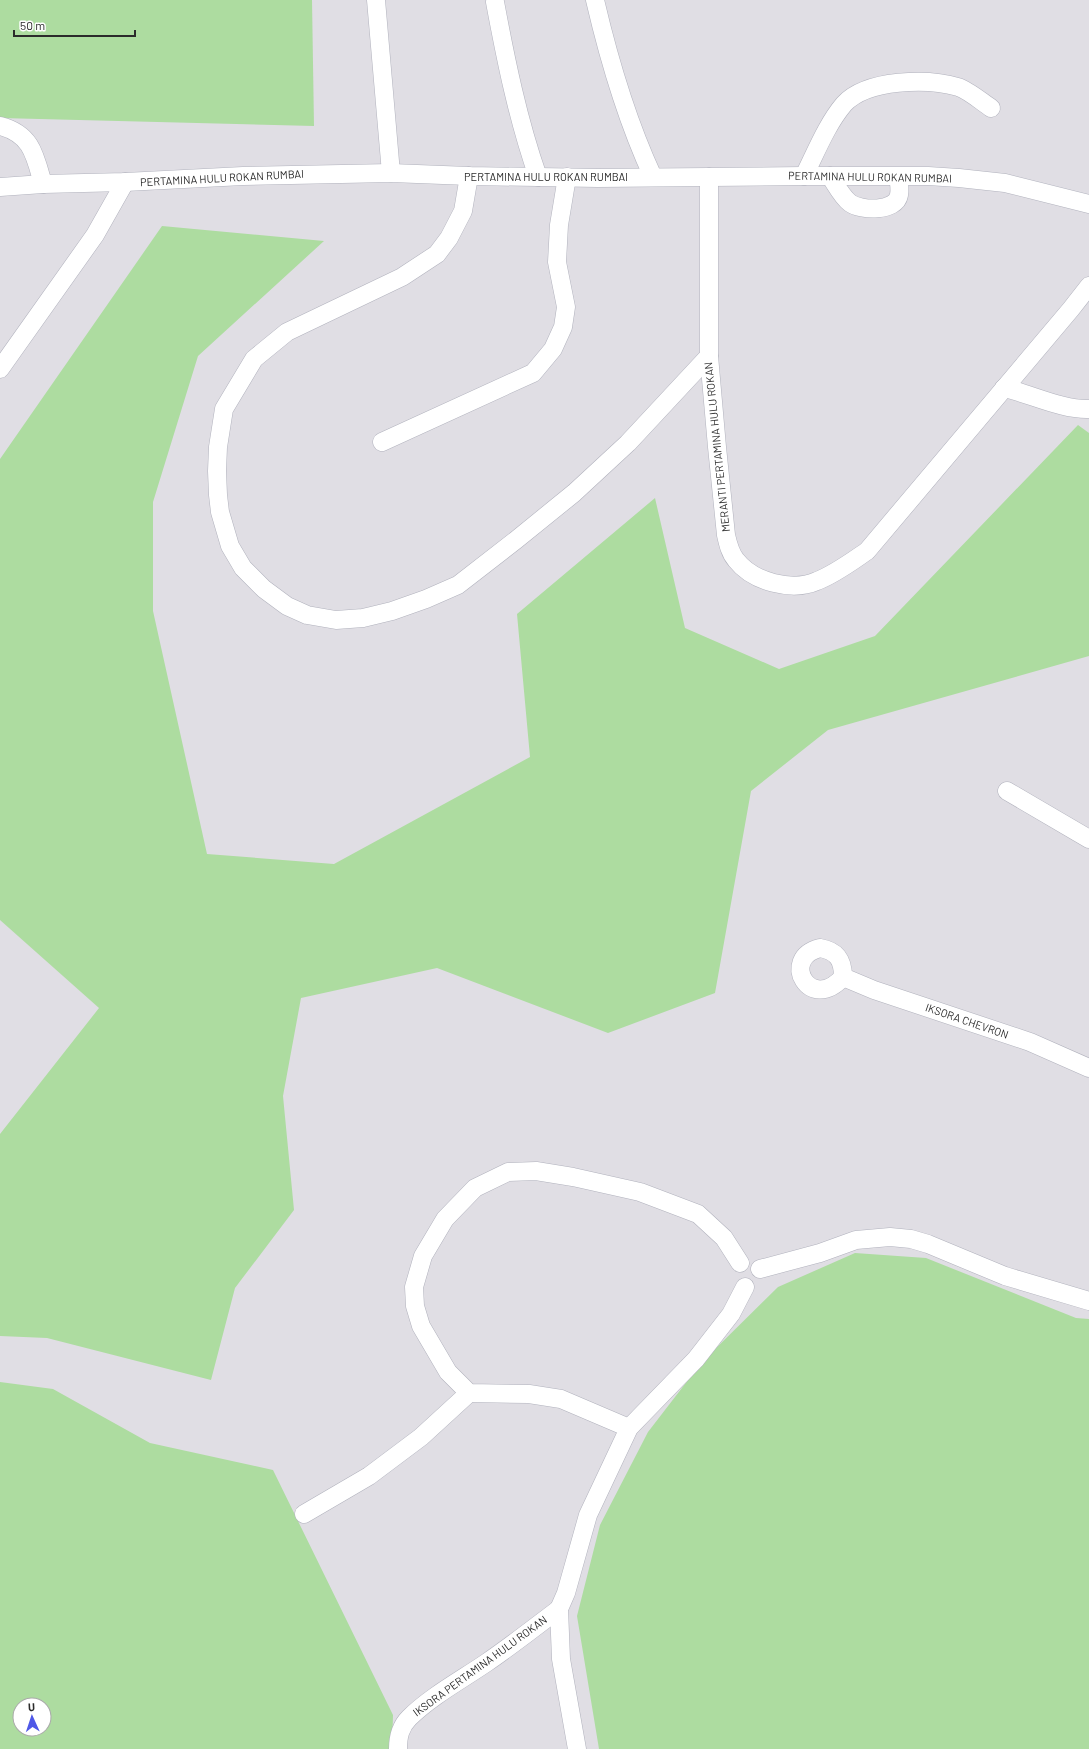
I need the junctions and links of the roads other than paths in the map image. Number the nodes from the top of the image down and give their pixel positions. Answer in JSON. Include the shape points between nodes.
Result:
{"nodes":[{"id":1,"x":376,"y":0,"type":"edge"},
{"id":2,"x":595,"y":0,"type":"edge"},
{"id":3,"x":495,"y":2,"type":"dead end"},
{"id":4,"x":991,"y":108,"type":"dead end"},
{"id":5,"x":0,"y":126,"type":"edge"},
{"id":6,"x":391,"y":173,"type":"junction"},
{"id":7,"x":469,"y":176,"type":"junction"},
{"id":8,"x":804,"y":176,"type":"junction"},
{"id":9,"x":830,"y":176,"type":"junction"},
{"id":10,"x":538,"y":177,"type":"junction"},
{"id":11,"x":567,"y":177,"type":"junction"},
{"id":12,"x":653,"y":177,"type":"junction"},
{"id":13,"x":709,"y":177,"type":"junction"},
{"id":14,"x":898,"y":177,"type":"junction"},
{"id":15,"x":125,"y":182,"type":"junction"},
{"id":16,"x":43,"y":184,"type":"junction"},
{"id":17,"x":0,"y":187,"type":"edge"},
{"id":18,"x":1089,"y":204,"type":"edge"},
{"id":19,"x":1089,"y":286,"type":"edge"},
{"id":20,"x":709,"y":356,"type":"junction"},
{"id":21,"x":0,"y":369,"type":"edge"},
{"id":22,"x":1004,"y":388,"type":"junction"},
{"id":23,"x":1089,"y":409,"type":"edge"},
{"id":24,"x":382,"y":442,"type":"dead end"},
{"id":25,"x":1007,"y":791,"type":"dead end"},
{"id":26,"x":1089,"y":839,"type":"edge"},
{"id":27,"x":843,"y":977,"type":"dead end"},
{"id":28,"x":1089,"y":1068,"type":"edge"},
{"id":29,"x":740,"y":1263,"type":"junction"},
{"id":30,"x":760,"y":1269,"type":"junction"},
{"id":31,"x":745,"y":1287,"type":"junction"},
{"id":32,"x":1089,"y":1301,"type":"edge"},
{"id":33,"x":470,"y":1393,"type":"junction"},
{"id":34,"x":629,"y":1428,"type":"junction"},
{"id":35,"x":304,"y":1514,"type":"dead end"},
{"id":36,"x":560,"y":1608,"type":"junction"},
{"id":37,"x":398,"y":1749,"type":"edge"},
{"id":38,"x":577,"y":1749,"type":"edge"}],
"edges":[{"from":1,"to":6,"type":"street"},
{"from":2,"to":12,"type":"street","via":[[622,96],[640,149]]},
{"from":3,"to":10,"type":"street","via":[[509,74]]},
{"from":4,"to":8,"type":"street","via":[[958,87],[936,84],[904,83],[862,91],[845,104],[827,131]]},
{"from":5,"to":16,"type":"street","via":[[12,129],[25,139],[33,151]]},
{"from":6,"to":7,"type":"street","name":"PERTAMINA HULU ROKAN RUMBAI"},
{"from":6,"to":15,"type":"street","name":"PERTAMINA HULU ROKAN RUMBAI","via":[[243,176]]},
{"from":7,"to":10,"type":"street","name":"PERTAMINA HULU ROKAN RUMBAI"},
{"from":7,"to":20,"type":"street","name":"MERANTI PERTAMINA HULU ROKAN","via":[[463,210],[449,238],[437,254],[402,277],[287,332],[254,359],[224,409],[217,470],[220,512],[230,546],[243,568],[264,589],[287,606],[307,615],[336,620],[363,618],[392,611],[458,585],[574,493],[628,443]]},
{"from":8,"to":9,"type":"street","name":"PERTAMINA HULU ROKAN RUMBAI"},
{"from":8,"to":13,"type":"street","name":"PERTAMINA HULU ROKAN RUMBAI"},
{"from":9,"to":14,"type":"street","name":"PERTAMINA HULU ROKAN RUMBAI"},
{"from":9,"to":14,"type":"street","via":[[848,202],[864,209],[881,208],[896,201],[899,196]]},
{"from":10,"to":11,"type":"street","name":"PERTAMINA HULU ROKAN RUMBAI"},
{"from":11,"to":12,"type":"street","name":"PERTAMINA HULU ROKAN RUMBAI"},
{"from":11,"to":24,"type":"street","via":[[559,225],[557,262],[566,307],[563,327],[553,349],[533,373]]},
{"from":12,"to":13,"type":"street","name":"PERTAMINA HULU ROKAN RUMBAI"},
{"from":13,"to":20,"type":"street"},
{"from":14,"to":18,"type":"street","name":"PERTAMINA HULU ROKAN RUMBAI","via":[[959,178],[1005,184]]},
{"from":15,"to":16,"type":"street","name":"PERTAMINA HULU ROKAN RUMBAI"},
{"from":15,"to":21,"type":"street","via":[[95,235]]},
{"from":16,"to":17,"type":"street","name":"PERTAMINA HULU ROKAN RUMBAI"},
{"from":19,"to":22,"type":"street","name":"MERANTI PERTAMINA HULU ROKAN"},
{"from":20,"to":22,"type":"street","name":"MERANTI PERTAMINA HULU ROKAN","via":[[716,447],[729,547],[737,562],[749,572],[772,583],[786,585],[816,582],[843,568],[866,551]]},
{"from":22,"to":23,"type":"street","via":[[1057,404]]},
{"from":25,"to":26,"type":"street"},
{"from":27,"to":28,"type":"street","name":"IKSORA CHEVRON","via":[[874,990],[1030,1042]]},
{"from":29,"to":30,"type":"street","via":[[752,1261]]},
{"from":29,"to":31,"type":"street","via":[[734,1277]]},
{"from":29,"to":33,"type":"street","via":[[724,1238],[698,1214],[640,1192],[573,1177],[536,1171],[508,1172],[475,1188],[445,1219],[423,1256],[414,1287],[421,1326],[448,1372]]},
{"from":30,"to":31,"type":"street","via":[[758,1283]]},
{"from":30,"to":32,"type":"street","via":[[820,1253],[856,1240],[890,1236],[928,1244],[1005,1276]]},
{"from":31,"to":34,"type":"street","name":"IKSORA PERTAMINA HULU ROKAN","via":[[731,1314],[696,1359]]},
{"from":33,"to":34,"type":"street","via":[[529,1394],[561,1399]]},
{"from":33,"to":35,"type":"street","via":[[421,1437],[369,1476]]},
{"from":34,"to":36,"type":"street","name":"IKSORA PERTAMINA HULU ROKAN","via":[[588,1516]]},
{"from":36,"to":37,"type":"street","name":"IKSORA PERTAMINA HULU ROKAN","via":[[409,1718],[398,1736]]},
{"from":36,"to":38,"type":"street","name":"IKSORA PERTAMINA HULU ROKAN","via":[[561,1659]]}]}
